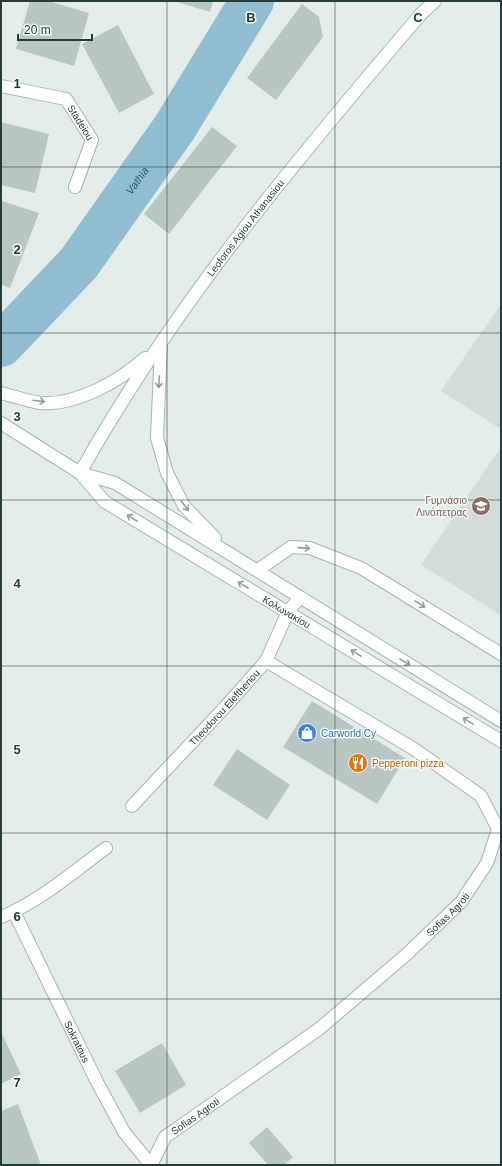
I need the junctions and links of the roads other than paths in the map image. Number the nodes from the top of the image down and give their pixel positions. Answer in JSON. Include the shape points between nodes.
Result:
{"nodes":[{"id":1,"x":435,"y":1,"type":"edge"},
{"id":2,"x":1,"y":86,"type":"edge"},
{"id":3,"x":75,"y":187,"type":"dead end"},
{"id":4,"x":161,"y":343,"type":"junction"},
{"id":5,"x":1,"y":393,"type":"edge"},
{"id":6,"x":1,"y":423,"type":"edge"},
{"id":7,"x":80,"y":473,"type":"junction"},
{"id":8,"x":226,"y":550,"type":"junction"},
{"id":9,"x":258,"y":570,"type":"junction"},
{"id":10,"x":300,"y":597,"type":"junction"},
{"id":11,"x":288,"y":612,"type":"junction"},
{"id":12,"x":501,"y":654,"type":"edge"},
{"id":13,"x":266,"y":661,"type":"junction"},
{"id":14,"x":501,"y":721,"type":"edge"},
{"id":15,"x":501,"y":741,"type":"edge"},
{"id":16,"x":132,"y":806,"type":"dead end"},
{"id":17,"x":106,"y":848,"type":"dead end"},
{"id":18,"x":14,"y":912,"type":"junction"},
{"id":19,"x":1,"y":917,"type":"edge"},
{"id":20,"x":151,"y":1165,"type":"edge"}],
"edges":[{"from":1,"to":4,"type":"main road","name":"Leoforos Agiou Athanasiou","via":[[308,146],[229,248]]},
{"from":2,"to":3,"type":"main road","name":"Stadeiou","via":[[66,99],[92,140]]},
{"from":5,"to":4,"type":"main road","one_way":true,"via":[[40,402],[56,402],[98,390],[127,373]]},
{"from":4,"to":7,"type":"main road","name":"Leoforos Agiou Athanasiou","via":[[124,396]]},
{"from":4,"to":8,"type":"main road","one_way":true,"via":[[157,438],[165,465],[184,506]]},
{"from":6,"to":7,"type":"main road","name":"Κολωνακίου"},
{"from":7,"to":8,"type":"main road","name":"Κολωνακίου","via":[[115,483]]},
{"from":11,"to":7,"type":"main road","name":"Κολωνακίου","one_way":true,"via":[[104,502]]},
{"from":8,"to":9,"type":"main road","name":"Κολωνακίου"},
{"from":9,"to":10,"type":"main road","name":"Κολωνακίου"},
{"from":9,"to":12,"type":"main road","one_way":true,"via":[[292,547],[310,548],[361,568]]},
{"from":10,"to":11,"type":"main road","name":"Theodorou Eleftheriou"},
{"from":10,"to":14,"type":"main road","name":"Κολωνακίου","one_way":true},
{"from":11,"to":13,"type":"main road","name":"Theodorou Eleftheriou"},
{"from":15,"to":11,"type":"main road","name":"Κολωνακίου","one_way":true},
{"from":13,"to":16,"type":"main road","name":"Theodorou Eleftheriou"},
{"from":13,"to":20,"type":"main road","name":"Sofias Agroti","via":[[414,749],[468,786],[481,796],[498,829],[487,863],[461,902],[407,954],[319,1029],[165,1137]]},
{"from":17,"to":18,"type":"main road"},
{"from":18,"to":19,"type":"main road"},
{"from":18,"to":20,"type":"main road","name":"Sokratous","via":[[124,1132]]}]}
